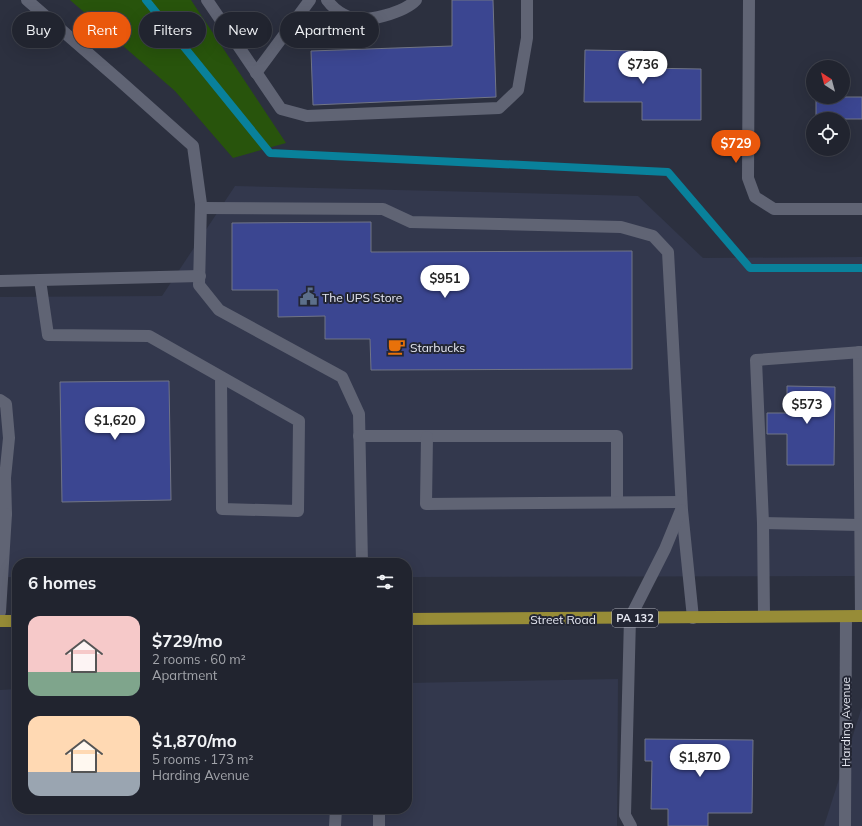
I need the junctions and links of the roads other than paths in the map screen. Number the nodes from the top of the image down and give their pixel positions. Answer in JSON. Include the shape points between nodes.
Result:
{"nodes":[{"id":1,"x":27,"y":0,"type":"edge"},
{"id":2,"x":207,"y":0,"type":"edge"},
{"id":3,"x":310,"y":0,"type":"edge"},
{"id":4,"x":327,"y":0,"type":"edge"},
{"id":5,"x":416,"y":0,"type":"edge"},
{"id":6,"x":527,"y":0,"type":"edge"},
{"id":7,"x":748,"y":0,"type":"edge"},
{"id":8,"x":256,"y":73,"type":"junction"},
{"id":9,"x":201,"y":208,"type":"junction"},
{"id":10,"x":862,"y":209,"type":"edge"},
{"id":11,"x":200,"y":276,"type":"junction"},
{"id":12,"x":40,"y":280,"type":"junction"},
{"id":13,"x":0,"y":281,"type":"edge"},
{"id":14,"x":861,"y":352,"type":"edge"},
{"id":15,"x":221,"y":377,"type":"junction"},
{"id":16,"x":0,"y":400,"type":"edge"},
{"id":17,"x":359,"y":436,"type":"junction"},
{"id":18,"x":427,"y":437,"type":"junction"},
{"id":19,"x":617,"y":502,"type":"junction"},
{"id":20,"x":682,"y":506,"type":"junction"},
{"id":21,"x":3,"y":514,"type":"edge"},
{"id":22,"x":763,"y":523,"type":"junction"},
{"id":23,"x":860,"y":525,"type":"junction"},
{"id":24,"x":362,"y":558,"type":"edge"},
{"id":25,"x":0,"y":612,"type":"edge"},
{"id":26,"x":764,"y":616,"type":"junction"},
{"id":27,"x":861,"y":616,"type":"edge"},
{"id":28,"x":630,"y":618,"type":"junction"},
{"id":29,"x":693,"y":618,"type":"junction"},
{"id":30,"x":846,"y":618,"type":"junction"},
{"id":31,"x":412,"y":619,"type":"edge"},
{"id":32,"x":0,"y":621,"type":"edge"},
{"id":33,"x":12,"y":621,"type":"edge"},
{"id":34,"x":336,"y":814,"type":"edge"},
{"id":35,"x":379,"y":814,"type":"edge"},
{"id":36,"x":335,"y":826,"type":"edge"},
{"id":37,"x":379,"y":826,"type":"edge"},
{"id":38,"x":631,"y":826,"type":"edge"},
{"id":39,"x":845,"y":826,"type":"edge"}],
"edges":[{"from":1,"to":9,"type":"street","via":[[193,146]]},
{"from":2,"to":8,"type":"street"},
{"from":3,"to":8,"type":"street"},
{"from":4,"to":5,"type":"street","via":[[350,18],[366,18],[389,14],[413,4]]},
{"from":6,"to":8,"type":"street","via":[[527,38],[518,90],[498,108],[307,116],[281,108]]},
{"from":7,"to":10,"type":"street","via":[[748,178],[755,197],[774,209]]},
{"from":9,"to":11,"type":"street"},
{"from":9,"to":20,"type":"street","via":[[383,209],[411,222],[621,227],[653,236],[668,252]]},
{"from":11,"to":12,"type":"street"},
{"from":11,"to":17,"type":"street","via":[[199,285],[219,310],[342,377],[359,414]]},
{"from":12,"to":13,"type":"street"},
{"from":12,"to":15,"type":"street","via":[[48,335],[149,336]]},
{"from":14,"to":22,"type":"street","via":[[756,360]]},
{"from":14,"to":23,"type":"street"},
{"from":15,"to":15,"type":"street","via":[[299,421],[298,511],[222,509]]},
{"from":16,"to":21,"type":"street","via":[[6,404],[9,438]]},
{"from":17,"to":18,"type":"street"},
{"from":17,"to":24,"type":"street"},
{"from":18,"to":19,"type":"street","via":[[617,436]]},
{"from":18,"to":19,"type":"street","via":[[426,504]]},
{"from":19,"to":20,"type":"street"},
{"from":20,"to":28,"type":"street","via":[[665,549]]},
{"from":20,"to":29,"type":"street"},
{"from":21,"to":25,"type":"street"},
{"from":22,"to":23,"type":"street"},
{"from":22,"to":26,"type":"street"},
{"from":23,"to":27,"type":"street"},
{"from":26,"to":29,"type":"main road","name":"Street Road","number":"PA 132"},
{"from":26,"to":30,"type":"main road","name":"Street Road","number":"PA 132"},
{"from":27,"to":30,"type":"main road","name":"Street Road","number":"PA 132"},
{"from":28,"to":29,"type":"main road","name":"Street Road","number":"PA 132"},
{"from":28,"to":31,"type":"main road","name":"Street Road","number":"PA 132"},
{"from":28,"to":38,"type":"street","via":[[625,815]]},
{"from":30,"to":39,"type":"street","name":"Harding Avenue"},
{"from":32,"to":33,"type":"main road"},
{"from":34,"to":36,"type":"street"},
{"from":35,"to":37,"type":"street"}]}
